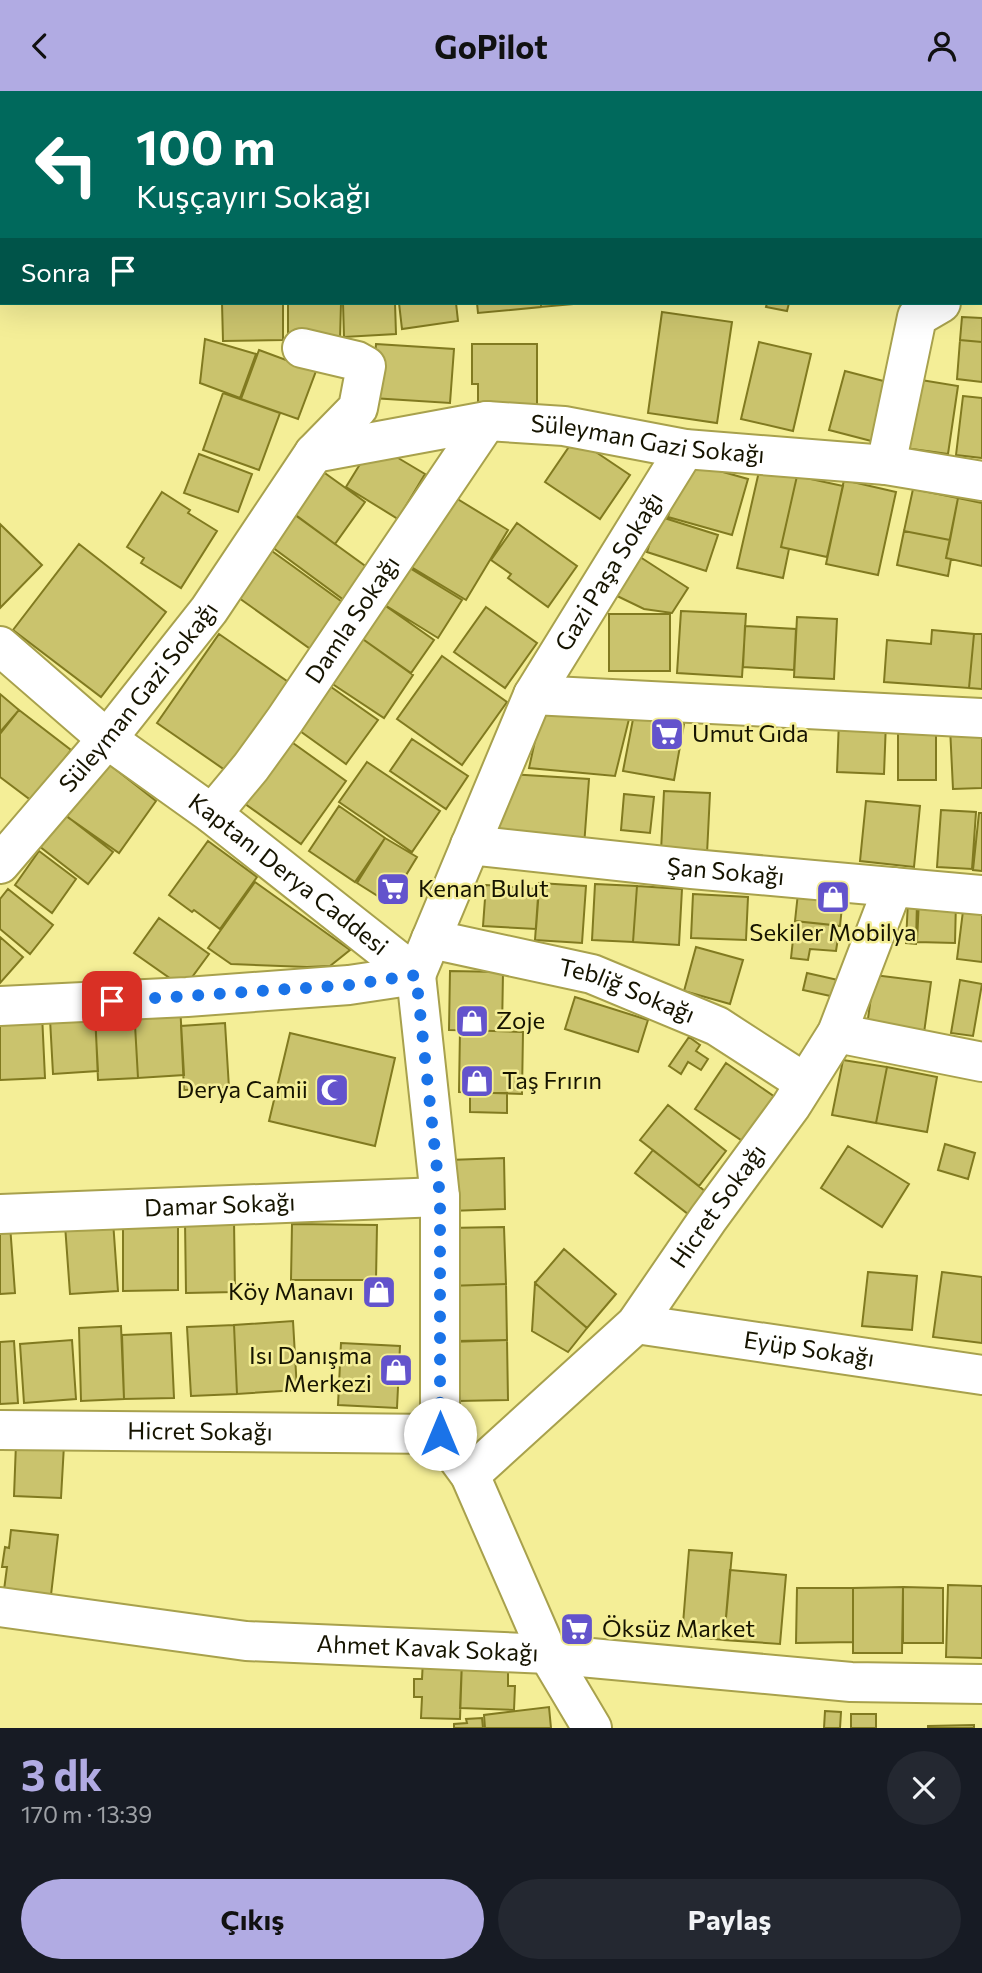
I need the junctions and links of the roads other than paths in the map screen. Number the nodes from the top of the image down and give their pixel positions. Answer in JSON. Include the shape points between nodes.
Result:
{"nodes":[{"id":1,"x":938,"y":305,"type":"edge"},
{"id":2,"x":302,"y":348,"type":"dead end"},
{"id":3,"x":487,"y":421,"type":"junction"},
{"id":4,"x":685,"y":449,"type":"junction"},
{"id":5,"x":314,"y":453,"type":"junction"},
{"id":6,"x":886,"y":465,"type":"junction"},
{"id":7,"x":982,"y":481,"type":"edge"},
{"id":8,"x":1,"y":649,"type":"edge"},
{"id":9,"x":533,"y":695,"type":"junction"},
{"id":10,"x":982,"y":718,"type":"edge"},
{"id":11,"x":107,"y":739,"type":"junction"},
{"id":12,"x":212,"y":814,"type":"junction"},
{"id":13,"x":470,"y":845,"type":"junction"},
{"id":14,"x":0,"y":864,"type":"edge"},
{"id":15,"x":893,"y":887,"type":"junction"},
{"id":16,"x":982,"y":895,"type":"edge"},
{"id":17,"x":431,"y":939,"type":"junction"},
{"id":18,"x":416,"y":975,"type":"junction"},
{"id":19,"x":0,"y":1006,"type":"edge"},
{"id":20,"x":837,"y":1033,"type":"junction"},
{"id":21,"x":982,"y":1062,"type":"edge"},
{"id":22,"x":805,"y":1083,"type":"junction"},
{"id":23,"x":440,"y":1197,"type":"junction"},
{"id":24,"x":0,"y":1214,"type":"edge"},
{"id":25,"x":636,"y":1324,"type":"junction"},
{"id":26,"x":982,"y":1375,"type":"edge"},
{"id":27,"x":0,"y":1430,"type":"edge"},
{"id":28,"x":440,"y":1434,"type":"junction"},
{"id":29,"x":470,"y":1475,"type":"junction"},
{"id":30,"x":0,"y":1607,"type":"edge"},
{"id":31,"x":548,"y":1654,"type":"junction"},
{"id":32,"x":982,"y":1684,"type":"edge"},
{"id":33,"x":592,"y":1728,"type":"edge"}],
"edges":[{"from":1,"to":6,"type":"street","via":[[918,317]]},
{"from":2,"to":5,"type":"street","name":"Süleyman Gazi Sokağı","via":[[366,366],[358,408]]},
{"from":3,"to":4,"type":"street","name":"Süleyman Gazi Sokağı","via":[[564,426]]},
{"from":3,"to":5,"type":"street","name":"Süleyman Gazi Sokağı"},
{"from":3,"to":12,"type":"street","name":"Damla Sokağı","via":[[285,720]]},
{"from":4,"to":6,"type":"street","name":"Süleyman Gazi Sokağı"},
{"from":4,"to":9,"type":"street","name":"Gazi Paşa Sokağı"},
{"from":5,"to":11,"type":"street","name":"Süleyman Gazi Sokağı","via":[[209,610]]},
{"from":6,"to":7,"type":"street","name":"Süleyman Gazi Sokağı"},
{"from":8,"to":11,"type":"street","name":"Kaptanı Derya Caddesi"},
{"from":9,"to":10,"type":"street"},
{"from":9,"to":13,"type":"street","name":"Gazi Paşa Sokağı"},
{"from":11,"to":12,"type":"street","name":"Kaptanı Derya Caddesi"},
{"from":11,"to":14,"type":"street","name":"Süleyman Gazi Sokağı"},
{"from":12,"to":18,"type":"street","name":"Kaptanı Derya Caddesi"},
{"from":13,"to":15,"type":"street","name":"Şan Sokağı"},
{"from":13,"to":17,"type":"street","name":"Gazi Paşa Sokağı"},
{"from":15,"to":16,"type":"street","name":"Şan Sokağı"},
{"from":15,"to":20,"type":"street","name":"Hicret Sokağı"},
{"from":17,"to":18,"type":"street","name":"Gazi Paşa Sokağı"},
{"from":17,"to":22,"type":"street","name":"Tebliğ Sokağı","via":[[592,974],[717,1026]]},
{"from":18,"to":19,"type":"street","via":[[335,986]]},
{"from":18,"to":23,"type":"street"},
{"from":20,"to":21,"type":"street"},
{"from":20,"to":22,"type":"street","name":"Hicret Sokağı"},
{"from":22,"to":25,"type":"street","name":"Hicret Sokağı"},
{"from":23,"to":24,"type":"street","name":"Damar Sokağı"},
{"from":23,"to":28,"type":"street"},
{"from":25,"to":26,"type":"street","name":"Eyüp Sokağı"},
{"from":25,"to":29,"type":"street","name":"Hicret Sokağı"},
{"from":27,"to":28,"type":"street","name":"Hicret Sokağı"},
{"from":28,"to":29,"type":"street"},
{"from":29,"to":31,"type":"street"},
{"from":30,"to":31,"type":"street","name":"Ahmet Kavak Sokağı","via":[[246,1641]]},
{"from":31,"to":32,"type":"street","name":"Ahmet Kavak Sokağı","via":[[851,1682]]},
{"from":31,"to":33,"type":"street"}]}
